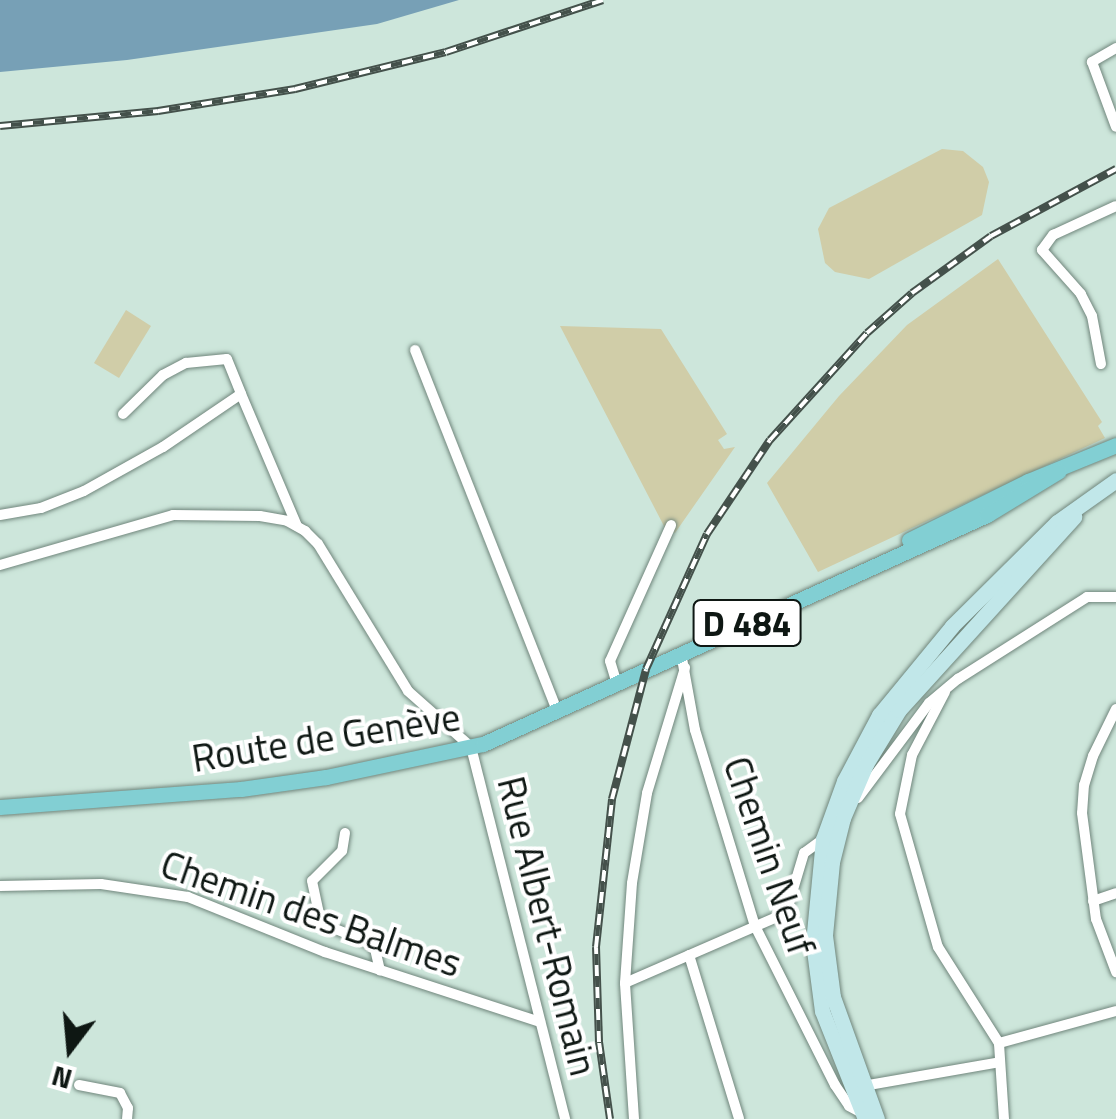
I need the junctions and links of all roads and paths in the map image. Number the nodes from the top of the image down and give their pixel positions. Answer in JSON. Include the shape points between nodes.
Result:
{"nodes":[{"id":1,"x":1116,"y":48,"type":"edge"},
{"id":2,"x":1116,"y":127,"type":"edge"},
{"id":3,"x":1116,"y":206,"type":"edge"},
{"id":4,"x":414,"y":350,"type":"dead end"},
{"id":5,"x":1101,"y":364,"type":"dead end"},
{"id":6,"x":241,"y":394,"type":"junction"},
{"id":7,"x":123,"y":414,"type":"dead end"},
{"id":8,"x":1116,"y":445,"type":"edge"},
{"id":9,"x":1116,"y":480,"type":"edge"},
{"id":10,"x":1116,"y":492,"type":"edge"},
{"id":11,"x":0,"y":515,"type":"edge"},
{"id":12,"x":671,"y":525,"type":"dead end"},
{"id":13,"x":296,"y":526,"type":"junction"},
{"id":14,"x":0,"y":565,"type":"edge"},
{"id":15,"x":1116,"y":597,"type":"edge"},
{"id":16,"x":684,"y":660,"type":"junction"},
{"id":17,"x":617,"y":684,"type":"junction"},
{"id":18,"x":946,"y":692,"type":"junction"},
{"id":19,"x":1116,"y":709,"type":"edge"},
{"id":20,"x":557,"y":711,"type":"junction"},
{"id":21,"x":471,"y":748,"type":"junction"},
{"id":22,"x":0,"y":807,"type":"edge"},
{"id":23,"x":843,"y":818,"type":"junction"},
{"id":24,"x":345,"y":833,"type":"dead end"},
{"id":25,"x":823,"y":839,"type":"junction"},
{"id":26,"x":0,"y":886,"type":"edge"},
{"id":27,"x":1116,"y":894,"type":"edge"},
{"id":28,"x":1093,"y":901,"type":"junction"},
{"id":29,"x":755,"y":926,"type":"junction"},
{"id":30,"x":689,"y":955,"type":"junction"},
{"id":31,"x":380,"y":970,"type":"junction"},
{"id":32,"x":1116,"y":972,"type":"edge"},
{"id":33,"x":626,"y":984,"type":"junction"},
{"id":34,"x":1116,"y":1012,"type":"edge"},
{"id":35,"x":540,"y":1022,"type":"junction"},
{"id":36,"x":999,"y":1044,"type":"junction"},
{"id":37,"x":1000,"y":1062,"type":"junction"},
{"id":38,"x":79,"y":1085,"type":"dead end"},
{"id":39,"x":860,"y":1086,"type":"junction"},
{"id":40,"x":868,"y":1118,"type":"edge"},
{"id":41,"x":127,"y":1119,"type":"edge"},
{"id":42,"x":565,"y":1119,"type":"edge"},
{"id":43,"x":634,"y":1119,"type":"edge"},
{"id":44,"x":739,"y":1119,"type":"edge"},
{"id":45,"x":1004,"y":1119,"type":"edge"}],
"edges":[{"from":1,"to":2,"type":"street","via":[[1092,62]]},
{"from":3,"to":5,"type":"street","via":[[1053,235],[1042,250],[1081,294]]},
{"from":4,"to":20,"type":"street"},
{"from":6,"to":7,"type":"street","via":[[226,358],[186,364],[163,375]]},
{"from":6,"to":11,"type":"street","via":[[84,491]]},
{"from":6,"to":13,"type":"street"},
{"from":8,"to":16,"type":"main road","name":"Route de Genève","number":"D 484","via":[[1028,481]]},
{"from":9,"to":25,"type":"main road","via":[[1057,522],[993,582],[913,672],[855,757]]},
{"from":10,"to":23,"type":"main road","via":[[1073,518],[912,695],[866,764]]},
{"from":12,"to":17,"type":"street","via":[[610,660]]},
{"from":13,"to":14,"type":"street","via":[[260,516],[173,515]]},
{"from":13,"to":21,"type":"street","via":[[318,544],[408,691]]},
{"from":15,"to":18,"type":"street","via":[[1087,597]]},
{"from":16,"to":17,"type":"main road","name":"Route de Genève","number":"D 484"},
{"from":16,"to":29,"type":"street","name":"Chemin Neuf","via":[[694,730]]},
{"from":16,"to":33,"type":"street","via":[[637,844]]},
{"from":17,"to":20,"type":"main road","name":"Route de Genève","number":"D 484"},
{"from":18,"to":23,"type":"street","via":[[929,704]]},
{"from":18,"to":36,"type":"street","via":[[912,755],[900,814],[938,947]]},
{"from":19,"to":28,"type":"street","via":[[1084,784]]},
{"from":20,"to":21,"type":"main road","name":"Route de Genève","number":"D 484"},
{"from":21,"to":22,"type":"main road","name":"Route de Genève","number":"D 484","via":[[242,789]]},
{"from":21,"to":35,"type":"street","name":"Rue Albert-Romain"},
{"from":23,"to":39,"type":"main road","via":[[825,935],[833,997]]},
{"from":24,"to":31,"type":"street","via":[[342,852],[312,880],[322,923],[367,942]]},
{"from":25,"to":29,"type":"street","via":[[804,854],[790,908]]},
{"from":25,"to":39,"type":"main road","via":[[813,915],[816,976],[822,1011]]},
{"from":26,"to":31,"type":"street","name":"Chemin des Balmes","via":[[148,888],[221,908]]},
{"from":27,"to":28,"type":"street"},
{"from":28,"to":32,"type":"street"},
{"from":29,"to":30,"type":"street"},
{"from":29,"to":40,"type":"street","name":"Chemin Neuf","via":[[835,1085]]},
{"from":30,"to":33,"type":"street"},
{"from":30,"to":44,"type":"street"},
{"from":31,"to":35,"type":"street","name":"Chemin des Balmes"},
{"from":33,"to":43,"type":"street"},
{"from":34,"to":36,"type":"street"},
{"from":35,"to":42,"type":"street","name":"Rue Albert-Romain"},
{"from":36,"to":37,"type":"street"},
{"from":37,"to":39,"type":"street"},
{"from":37,"to":45,"type":"street"},
{"from":38,"to":41,"type":"street","via":[[120,1093]]},
{"from":39,"to":40,"type":"main road"}]}
